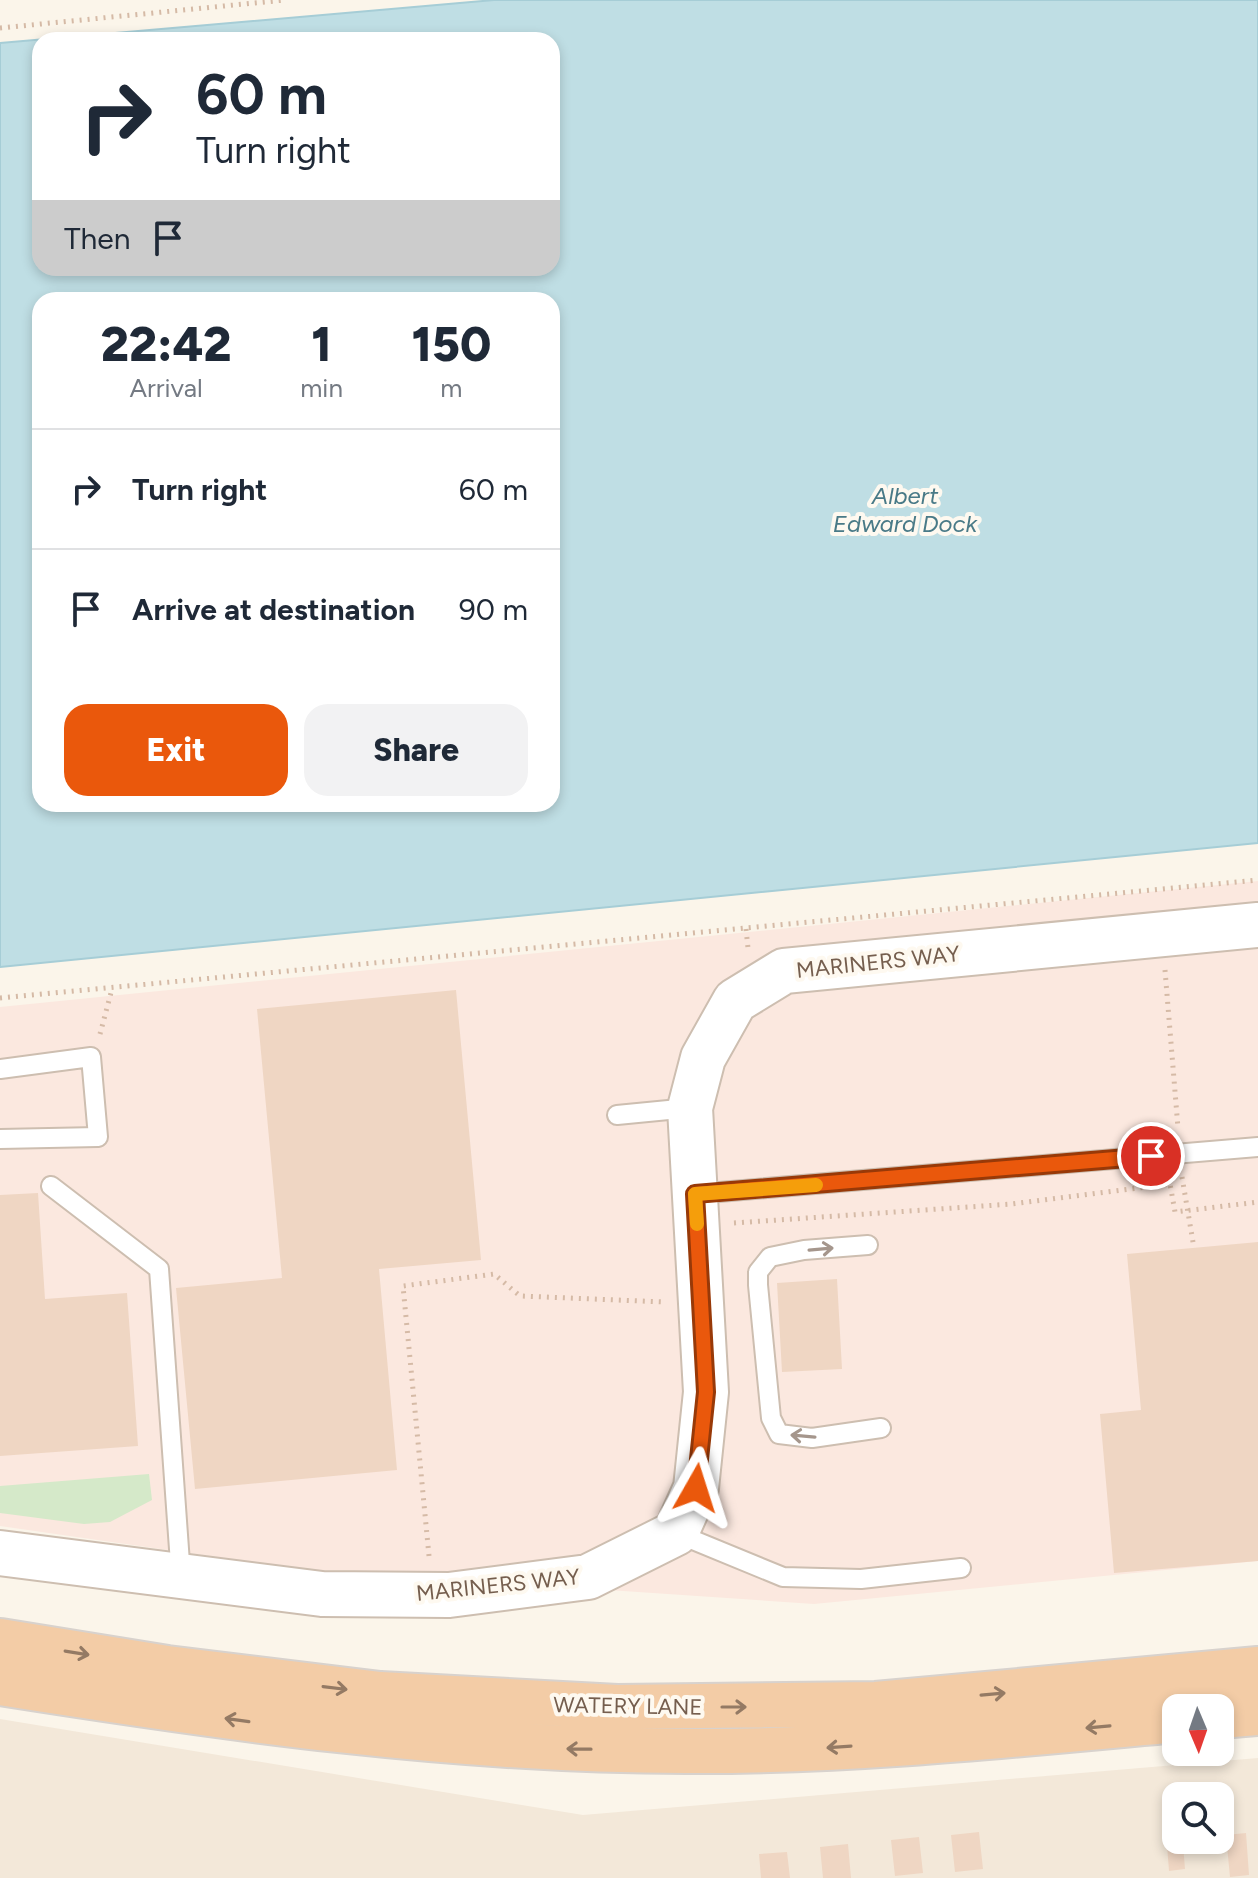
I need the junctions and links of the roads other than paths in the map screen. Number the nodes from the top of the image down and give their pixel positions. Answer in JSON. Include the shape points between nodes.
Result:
{"nodes":[{"id":1,"x":1258,"y":925,"type":"edge"},
{"id":2,"x":0,"y":1069,"type":"edge"},
{"id":3,"x":690,"y":1108,"type":"junction"},
{"id":4,"x":617,"y":1115,"type":"dead end"},
{"id":5,"x":0,"y":1139,"type":"edge"},
{"id":6,"x":1258,"y":1147,"type":"edge"},
{"id":7,"x":51,"y":1186,"type":"dead end"},
{"id":8,"x":696,"y":1210,"type":"junction"},
{"id":9,"x":868,"y":1245,"type":"dead end"},
{"id":10,"x":881,"y":1428,"type":"dead end"},
{"id":11,"x":676,"y":1533,"type":"junction"},
{"id":12,"x":0,"y":1553,"type":"edge"},
{"id":13,"x":961,"y":1568,"type":"dead end"},
{"id":14,"x":181,"y":1578,"type":"junction"},
{"id":15,"x":0,"y":1641,"type":"edge"},
{"id":16,"x":1258,"y":1669,"type":"edge"},
{"id":17,"x":0,"y":1683,"type":"edge"},
{"id":18,"x":1258,"y":1713,"type":"edge"},
{"id":19,"x":1234,"y":1715,"type":"edge"},
{"id":20,"x":1162,"y":1721,"type":"edge"}],
"edges":[{"from":1,"to":3,"type":"street","name":"MARINERS WAY","via":[[784,971],[735,1001],[703,1058]]},
{"from":2,"to":5,"type":"lane","via":[[91,1057],[98,1137]]},
{"from":3,"to":4,"type":"lane"},
{"from":3,"to":8,"type":"street","name":"MARINERS WAY"},
{"from":6,"to":8,"type":"lane"},
{"from":7,"to":14,"type":"lane","via":[[159,1269]]},
{"from":8,"to":11,"type":"street","name":"MARINERS WAY","via":[[706,1392],[696,1488]]},
{"from":10,"to":9,"type":"lane","one_way":true,"via":[[812,1438],[779,1434],[771,1418],[758,1285],[758,1272],[770,1257]]},
{"from":11,"to":13,"type":"lane","via":[[783,1577],[861,1579]]},
{"from":11,"to":14,"type":"street","name":"MARINERS WAY","via":[[588,1577],[449,1595],[322,1594]]},
{"from":12,"to":14,"type":"street","name":"MARINERS WAY"},
{"from":15,"to":16,"type":"highway","name":"WATERY LANE","one_way":true,"via":[[380,1694],[617,1707],[876,1704]]},
{"from":20,"to":17,"type":"highway","name":"WATERY LANE","one_way":true,"via":[[820,1749],[560,1748],[394,1738],[234,1720]]},
{"from":18,"to":19,"type":"highway"}]}
